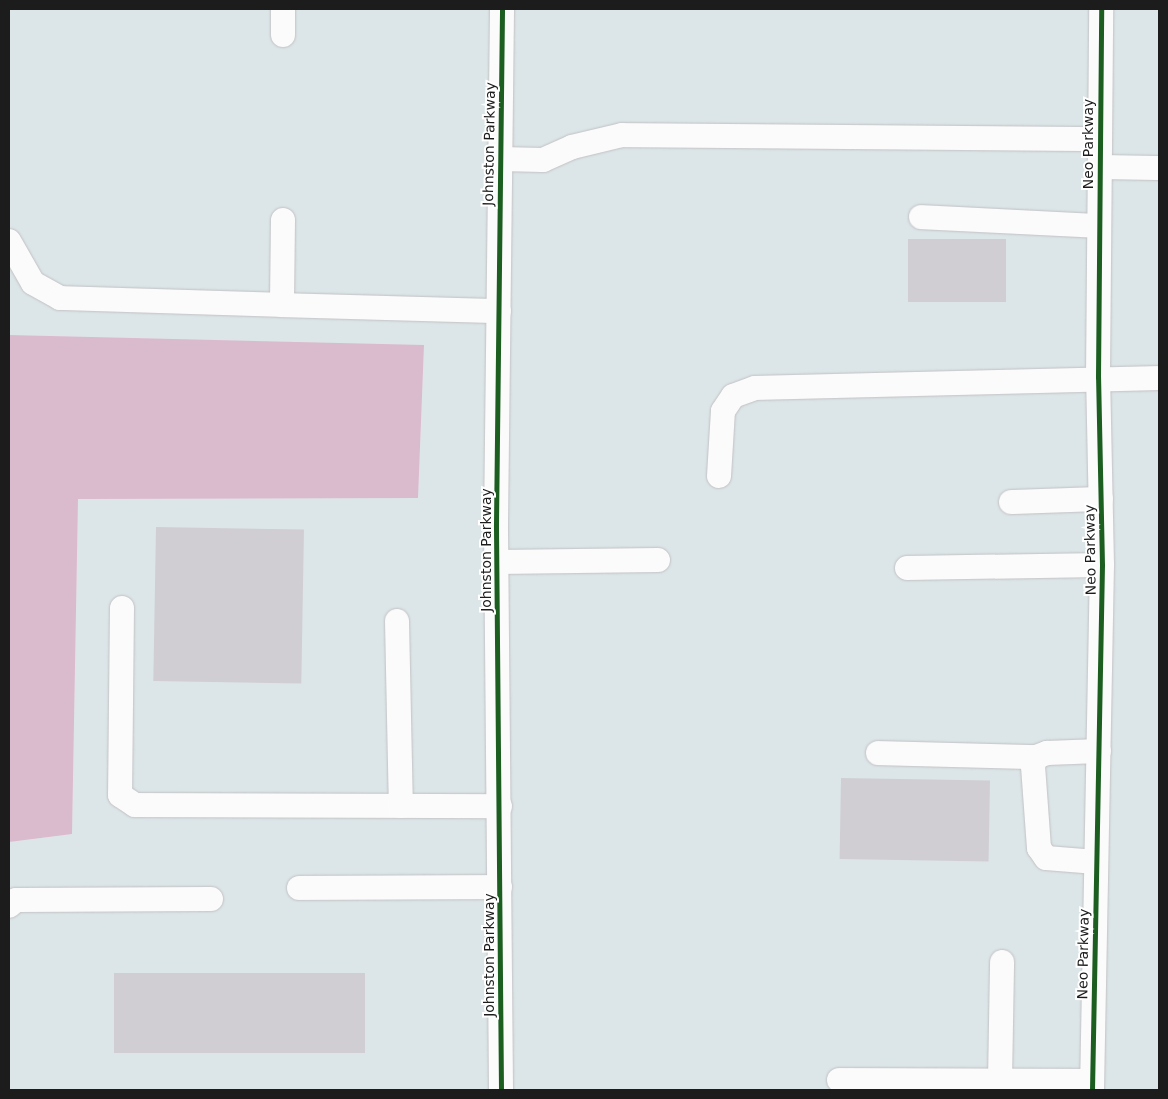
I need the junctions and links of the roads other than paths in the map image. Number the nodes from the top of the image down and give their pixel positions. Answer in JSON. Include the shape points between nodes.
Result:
{"nodes":[{"id":1,"x":283,"y":9,"type":"edge"},
{"id":2,"x":502,"y":9,"type":"edge"},
{"id":3,"x":1101,"y":9,"type":"edge"},
{"id":4,"x":283,"y":35,"type":"dead end"},
{"id":5,"x":1100,"y":139,"type":"junction"},
{"id":6,"x":500,"y":159,"type":"junction"},
{"id":7,"x":1099,"y":167,"type":"junction"},
{"id":8,"x":1159,"y":168,"type":"edge"},
{"id":9,"x":921,"y":217,"type":"dead end"},
{"id":10,"x":283,"y":220,"type":"dead end"},
{"id":11,"x":1099,"y":226,"type":"junction"},
{"id":12,"x":9,"y":241,"type":"edge"},
{"id":13,"x":282,"y":305,"type":"junction"},
{"id":14,"x":499,"y":311,"type":"junction"},
{"id":15,"x":1098,"y":377,"type":"junction"},
{"id":16,"x":1159,"y":378,"type":"edge"},
{"id":17,"x":719,"y":476,"type":"dead end"},
{"id":18,"x":1101,"y":499,"type":"junction"},
{"id":19,"x":1011,"y":502,"type":"dead end"},
{"id":20,"x":658,"y":560,"type":"dead end"},
{"id":21,"x":497,"y":562,"type":"junction"},
{"id":22,"x":1102,"y":565,"type":"junction"},
{"id":23,"x":907,"y":568,"type":"dead end"},
{"id":24,"x":122,"y":608,"type":"dead end"},
{"id":25,"x":398,"y":620,"type":"dead end"},
{"id":26,"x":1099,"y":751,"type":"junction"},
{"id":27,"x":878,"y":753,"type":"dead end"},
{"id":28,"x":1036,"y":757,"type":"junction"},
{"id":29,"x":400,"y":806,"type":"junction"},
{"id":30,"x":500,"y":806,"type":"junction"},
{"id":31,"x":1096,"y":862,"type":"junction"},
{"id":32,"x":500,"y":887,"type":"junction"},
{"id":33,"x":299,"y":888,"type":"dead end"},
{"id":34,"x":211,"y":899,"type":"dead end"},
{"id":35,"x":9,"y":906,"type":"edge"},
{"id":36,"x":1002,"y":962,"type":"dead end"},
{"id":37,"x":839,"y":1080,"type":"dead end"},
{"id":38,"x":1000,"y":1081,"type":"junction"},
{"id":39,"x":1030,"y":1086,"type":"edge"},
{"id":40,"x":1092,"y":1086,"type":"edge"},
{"id":41,"x":501,"y":1090,"type":"edge"}],
"edges":[{"from":1,"to":4,"type":"street"},
{"from":2,"to":6,"type":"street","name":"Johnston Parkway"},
{"from":3,"to":5,"type":"street","name":"Neo Parkway"},
{"from":5,"to":6,"type":"street","via":[[622,136],[572,147],[543,160]]},
{"from":5,"to":7,"type":"street","name":"Neo Parkway"},
{"from":6,"to":14,"type":"street","name":"Johnston Parkway"},
{"from":7,"to":8,"type":"street"},
{"from":7,"to":11,"type":"street","name":"Neo Parkway"},
{"from":9,"to":11,"type":"street"},
{"from":10,"to":13,"type":"street"},
{"from":11,"to":15,"type":"street","name":"Neo Parkway"},
{"from":12,"to":13,"type":"street","via":[[33,283],[60,298]]},
{"from":13,"to":14,"type":"street"},
{"from":14,"to":21,"type":"street","name":"Johnston Parkway"},
{"from":15,"to":16,"type":"street"},
{"from":15,"to":17,"type":"street","via":[[755,388],[733,396],[723,411]]},
{"from":15,"to":18,"type":"street","name":"Neo Parkway"},
{"from":18,"to":19,"type":"street"},
{"from":18,"to":22,"type":"street","name":"Neo Parkway"},
{"from":20,"to":21,"type":"street"},
{"from":21,"to":30,"type":"street","name":"Johnston Parkway"},
{"from":22,"to":23,"type":"street"},
{"from":22,"to":26,"type":"street","name":"Neo Parkway"},
{"from":24,"to":29,"type":"street","via":[[120,795],[135,805]]},
{"from":25,"to":29,"type":"street"},
{"from":26,"to":28,"type":"street"},
{"from":26,"to":31,"type":"street","name":"Neo Parkway"},
{"from":27,"to":28,"type":"street"},
{"from":28,"to":31,"type":"street","via":[[1033,766],[1039,848],[1046,858]]},
{"from":29,"to":30,"type":"street"},
{"from":30,"to":32,"type":"street","name":"Johnston Parkway"},
{"from":31,"to":40,"type":"street","name":"Neo Parkway"},
{"from":32,"to":33,"type":"street"},
{"from":32,"to":41,"type":"street","name":"Johnston Parkway"},
{"from":34,"to":35,"type":"street","via":[[16,900]]},
{"from":36,"to":38,"type":"street"},
{"from":37,"to":38,"type":"street"},
{"from":38,"to":39,"type":"street"},
{"from":39,"to":40,"type":"street"}]}
